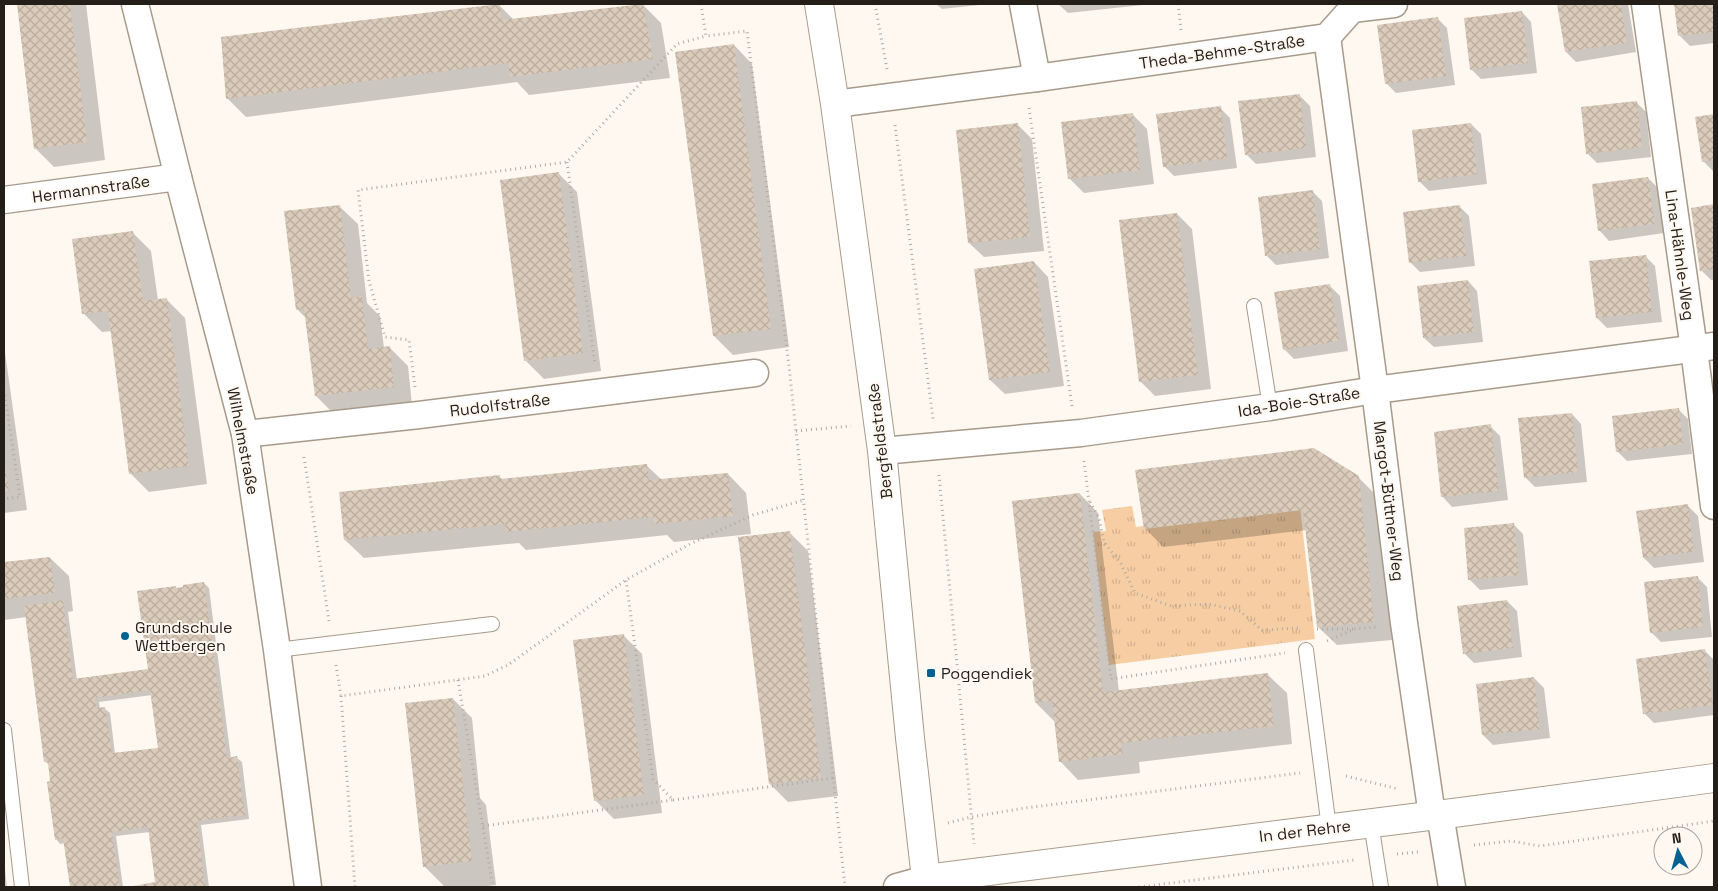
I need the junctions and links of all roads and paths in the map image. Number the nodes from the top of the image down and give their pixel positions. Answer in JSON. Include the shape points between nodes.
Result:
{"nodes":[{"id":1,"x":135,"y":4,"type":"edge"},
{"id":2,"x":701,"y":4,"type":"edge"},
{"id":3,"x":819,"y":4,"type":"edge"},
{"id":4,"x":1023,"y":4,"type":"edge"},
{"id":5,"x":1394,"y":4,"type":"edge"},
{"id":6,"x":1645,"y":4,"type":"edge"},
{"id":7,"x":706,"y":36,"type":"junction"},
{"id":8,"x":1327,"y":37,"type":"junction"},
{"id":9,"x":1031,"y":79,"type":"junction"},
{"id":10,"x":835,"y":104,"type":"junction"},
{"id":11,"x":567,"y":162,"type":"junction"},
{"id":12,"x":178,"y":177,"type":"junction"},
{"id":13,"x":4,"y":200,"type":"edge"},
{"id":14,"x":1254,"y":306,"type":"dead end"},
{"id":15,"x":1704,"y":348,"type":"edge"},
{"id":16,"x":755,"y":373,"type":"dead end"},
{"id":17,"x":4,"y":390,"type":"edge"},
{"id":18,"x":1375,"y":390,"type":"junction"},
{"id":19,"x":599,"y":392,"type":"junction"},
{"id":20,"x":1270,"y":407,"type":"junction"},
{"id":21,"x":419,"y":415,"type":"junction"},
{"id":22,"x":878,"y":423,"type":"junction"},
{"id":23,"x":299,"y":428,"type":"junction"},
{"id":24,"x":796,"y":431,"type":"junction"},
{"id":25,"x":1081,"y":433,"type":"junction"},
{"id":26,"x":246,"y":434,"type":"junction"},
{"id":27,"x":882,"y":451,"type":"junction"},
{"id":28,"x":4,"y":499,"type":"edge"},
{"id":29,"x":804,"y":500,"type":"junction"},
{"id":30,"x":1089,"y":501,"type":"junction"},
{"id":31,"x":1714,"y":506,"type":"edge"},
{"id":32,"x":626,"y":580,"type":"junction"},
{"id":33,"x":1404,"y":623,"type":"junction"},
{"id":34,"x":492,"y":624,"type":"dead end"},
{"id":35,"x":1304,"y":628,"type":"dead end"},
{"id":36,"x":1354,"y":629,"type":"junction"},
{"id":37,"x":1320,"y":630,"type":"dead end"},
{"id":38,"x":332,"y":643,"type":"junction"},
{"id":39,"x":277,"y":650,"type":"junction"},
{"id":40,"x":1306,"y":650,"type":"junction"},
{"id":41,"x":458,"y":680,"type":"junction"},
{"id":42,"x":341,"y":696,"type":"junction"},
{"id":43,"x":4,"y":730,"type":"edge"},
{"id":44,"x":833,"y":778,"type":"junction"},
{"id":45,"x":1714,"y":778,"type":"edge"},
{"id":46,"x":673,"y":800,"type":"junction"},
{"id":47,"x":1436,"y":815,"type":"junction"},
{"id":48,"x":1714,"y":821,"type":"edge"},
{"id":49,"x":1371,"y":823,"type":"junction"},
{"id":50,"x":482,"y":826,"type":"junction"},
{"id":51,"x":1329,"y":828,"type":"junction"},
{"id":52,"x":1446,"y":848,"type":"junction"},
{"id":53,"x":1377,"y":857,"type":"junction"},
{"id":54,"x":926,"y":883,"type":"edge"},
{"id":55,"x":22,"y":887,"type":"edge"},
{"id":56,"x":308,"y":887,"type":"edge"},
{"id":57,"x":355,"y":887,"type":"edge"},
{"id":58,"x":493,"y":887,"type":"edge"},
{"id":59,"x":845,"y":887,"type":"edge"},
{"id":60,"x":897,"y":887,"type":"edge"},
{"id":61,"x":1138,"y":887,"type":"edge"},
{"id":62,"x":1381,"y":887,"type":"edge"},
{"id":63,"x":1452,"y":887,"type":"edge"}],
"edges":[{"from":1,"to":12,"type":"street","name":"Wilhelmstraße"},
{"from":2,"to":7,"type":"path"},
{"from":3,"to":10,"type":"street","name":"Bergfeldstraße"},
{"from":4,"to":9,"type":"street"},
{"from":5,"to":8,"type":"street","name":"Theda-Behme-Straße","via":[[1352,9]]},
{"from":6,"to":15,"type":"street","name":"Lina-Hähnle-Weg"},
{"from":7,"to":11,"type":"path","via":[[677,44]]},
{"from":7,"to":24,"type":"path","via":[[747,31]]},
{"from":8,"to":9,"type":"street","name":"Theda-Behme-Straße"},
{"from":8,"to":18,"type":"street","name":"Margot-Büttner-Weg"},
{"from":9,"to":10,"type":"street","name":"Theda-Behme-Straße"},
{"from":9,"to":25,"type":"path","via":[[1072,404]]},
{"from":10,"to":22,"type":"street","name":"Bergfeldstraße"},
{"from":11,"to":19,"type":"path"},
{"from":11,"to":21,"type":"path","via":[[358,190],[369,281],[385,337],[409,340]]},
{"from":12,"to":13,"type":"street","name":"Hermannstraße"},
{"from":12,"to":26,"type":"street","name":"Wilhelmstraße"},
{"from":14,"to":20,"type":"lane"},
{"from":15,"to":18,"type":"street","name":"Ida-Boie-Straße"},
{"from":15,"to":31,"type":"street","name":"Lina-Hähnle-Weg"},
{"from":16,"to":19,"type":"street","name":"Rudolfstraße"},
{"from":17,"to":28,"type":"path","via":[[20,497]]},
{"from":18,"to":20,"type":"street","name":"Ida-Boie-Straße"},
{"from":18,"to":33,"type":"street","name":"Margot-Büttner-Weg"},
{"from":19,"to":21,"type":"street","name":"Rudolfstraße"},
{"from":20,"to":25,"type":"street","name":"Ida-Boie-Straße"},
{"from":21,"to":23,"type":"street","name":"Rudolfstraße"},
{"from":22,"to":24,"type":"path"},
{"from":22,"to":27,"type":"street","name":"Bergfeldstraße"},
{"from":23,"to":26,"type":"street","name":"Rudolfstraße"},
{"from":23,"to":38,"type":"path"},
{"from":24,"to":29,"type":"path"},
{"from":25,"to":27,"type":"street","name":"Ida-Boie-Straße"},
{"from":25,"to":30,"type":"path"},
{"from":26,"to":39,"type":"street","name":"Wilhelmstraße"},
{"from":27,"to":54,"type":"street","name":"Bergfeldstraße"},
{"from":29,"to":32,"type":"path","via":[[753,515],[690,544]]},
{"from":29,"to":44,"type":"path"},
{"from":30,"to":35,"type":"path","via":[[1099,518],[1104,542],[1121,564],[1135,593],[1171,606],[1209,604],[1240,611],[1262,630]]},
{"from":30,"to":40,"type":"path","via":[[1111,679]]},
{"from":32,"to":41,"type":"path","via":[[508,666],[485,676]]},
{"from":32,"to":46,"type":"path","via":[[653,779]]},
{"from":33,"to":36,"type":"path"},
{"from":33,"to":47,"type":"street","name":"Margot-Büttner-Weg"},
{"from":34,"to":38,"type":"lane"},
{"from":36,"to":37,"type":"path"},
{"from":36,"to":40,"type":"path"},
{"from":38,"to":39,"type":"lane"},
{"from":38,"to":42,"type":"path"},
{"from":39,"to":56,"type":"street","name":"Wilhelmstraße"},
{"from":40,"to":51,"type":"lane"},
{"from":41,"to":42,"type":"path"},
{"from":41,"to":50,"type":"path"},
{"from":42,"to":57,"type":"path"},
{"from":43,"to":55,"type":"lane"},
{"from":44,"to":46,"type":"path"},
{"from":44,"to":59,"type":"path"},
{"from":45,"to":47,"type":"street","name":"In der Rehre"},
{"from":46,"to":50,"type":"path"},
{"from":47,"to":49,"type":"street","name":"In der Rehre"},
{"from":47,"to":52,"type":"street","name":"Margot-Büttner-Weg"},
{"from":48,"to":52,"type":"path","via":[[1540,846],[1511,840]]},
{"from":49,"to":51,"type":"street","name":"In der Rehre"},
{"from":49,"to":53,"type":"lane"},
{"from":50,"to":58,"type":"path"},
{"from":51,"to":54,"type":"street","name":"In der Rehre"},
{"from":52,"to":53,"type":"path"},
{"from":52,"to":63,"type":"street","name":"Margot-Büttner-Weg"},
{"from":53,"to":61,"type":"path"},
{"from":53,"to":62,"type":"lane"},
{"from":54,"to":60,"type":"street","name":"In der Rehre"}]}
